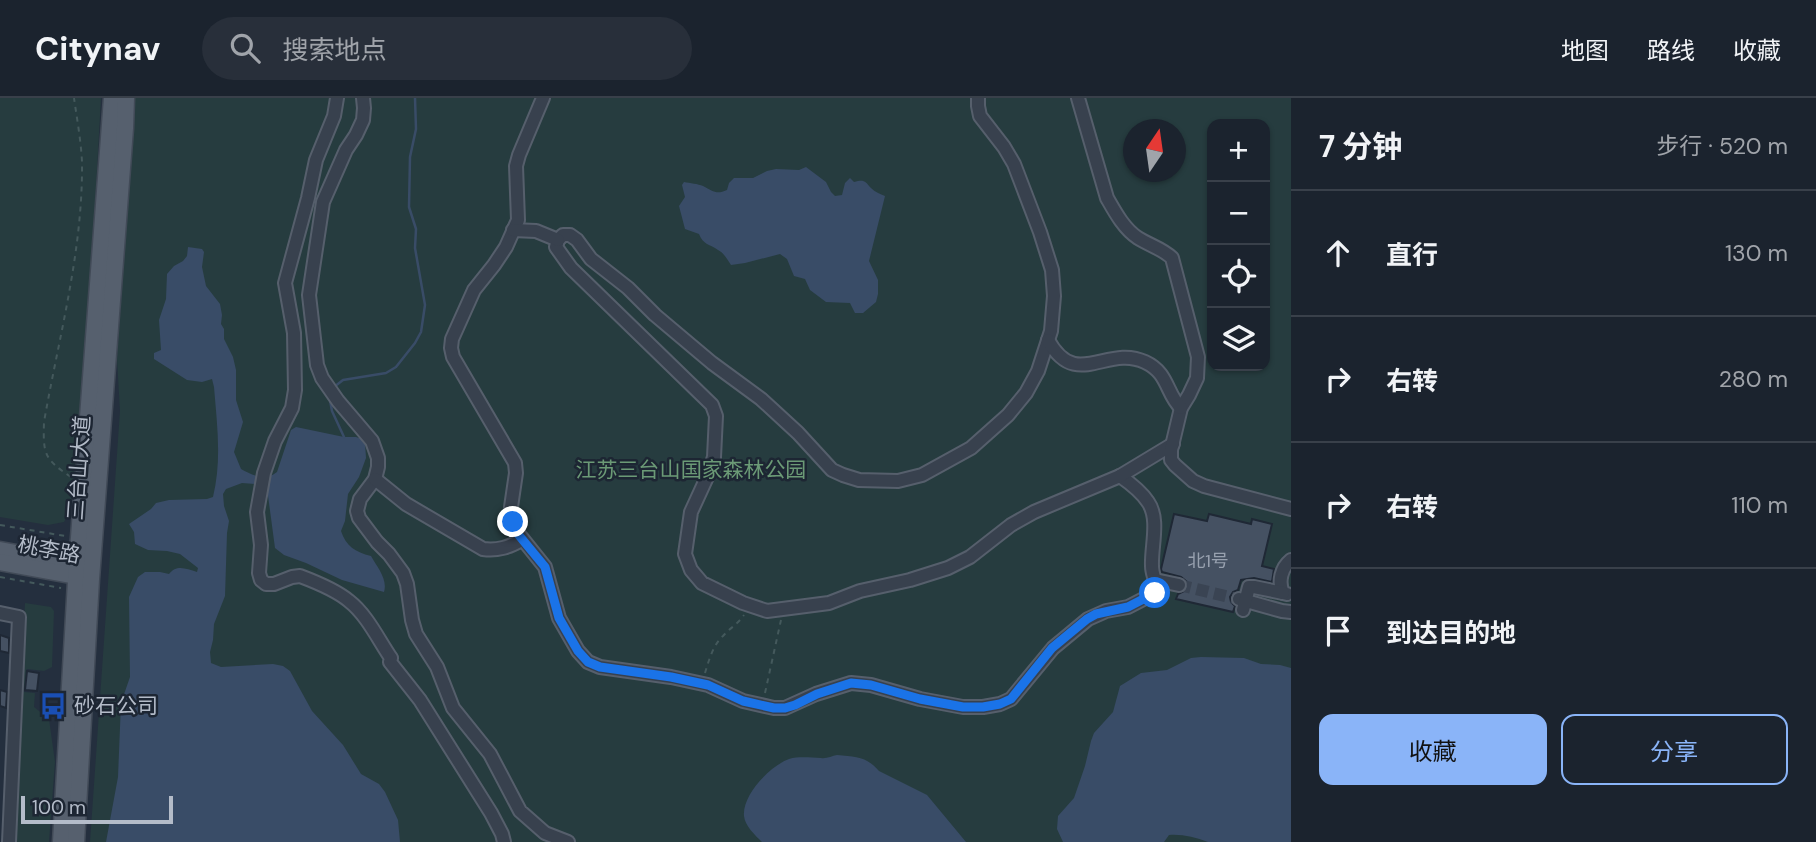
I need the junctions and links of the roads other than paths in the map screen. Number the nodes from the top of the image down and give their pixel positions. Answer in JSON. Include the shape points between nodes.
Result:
{"nodes":[{"id":1,"x":111,"y":98,"type":"edge"},
{"id":2,"x":126,"y":98,"type":"edge"},
{"id":3,"x":337,"y":98,"type":"edge"},
{"id":4,"x":363,"y":98,"type":"edge"},
{"id":5,"x":544,"y":98,"type":"edge"},
{"id":6,"x":978,"y":98,"type":"edge"},
{"id":7,"x":1079,"y":98,"type":"edge"},
{"id":8,"x":513,"y":230,"type":"junction"},
{"id":9,"x":558,"y":240,"type":"junction"},
{"id":10,"x":1048,"y":340,"type":"junction"},
{"id":11,"x":1067,"y":362,"type":"junction"},
{"id":12,"x":1038,"y":371,"type":"junction"},
{"id":13,"x":1181,"y":408,"type":"junction"},
{"id":14,"x":1173,"y":444,"type":"junction"},
{"id":15,"x":1120,"y":476,"type":"junction"},
{"id":16,"x":375,"y":479,"type":"junction"},
{"id":17,"x":1291,"y":509,"type":"edge"},
{"id":18,"x":523,"y":540,"type":"junction"},
{"id":19,"x":0,"y":550,"type":"edge"},
{"id":20,"x":1291,"y":560,"type":"edge"},
{"id":21,"x":0,"y":562,"type":"edge"},
{"id":22,"x":83,"y":576,"type":"junction"},
{"id":23,"x":1155,"y":580,"type":"junction"},
{"id":24,"x":1179,"y":585,"type":"tunnel mouth"},
{"id":25,"x":1287,"y":594,"type":"edge"},
{"id":26,"x":1291,"y":612,"type":"edge"},
{"id":27,"x":0,"y":613,"type":"edge"},
{"id":28,"x":0,"y":721,"type":"edge"},
{"id":29,"x":15,"y":724,"type":"junction"},
{"id":30,"x":9,"y":842,"type":"edge"},
{"id":31,"x":61,"y":842,"type":"edge"},
{"id":32,"x":76,"y":842,"type":"edge"},
{"id":33,"x":504,"y":842,"type":"edge"},
{"id":34,"x":568,"y":842,"type":"edge"}],
"edges":[{"from":1,"to":22,"type":"main road","name":"三台山大道","via":[[79,537]]},
{"from":2,"to":22,"type":"main road","name":"三台山大道"},
{"from":3,"to":33,"type":"lane","via":[[285,283],[294,333],[295,390],[261,489],[259,573],[261,580],[274,584],[300,576],[354,606],[420,700],[491,813]]},
{"from":4,"to":16,"type":"lane","via":[[363,120],[323,202],[309,295],[317,365],[331,391],[372,441],[378,457]]},
{"from":5,"to":8,"type":"lane","via":[[516,166],[517,220]]},
{"from":6,"to":10,"type":"lane","via":[[980,116],[1014,164],[1052,270]]},
{"from":7,"to":13,"type":"lane","via":[[1115,212],[1136,236],[1172,258],[1198,357],[1197,378]]},
{"from":8,"to":9,"type":"lane","via":[[536,231]]},
{"from":8,"to":18,"type":"lane","via":[[474,290],[451,348],[515,463],[511,507]]},
{"from":9,"to":12,"type":"lane","via":[[570,235],[577,240],[591,259],[655,315],[761,399],[832,470],[859,480],[898,481],[922,475],[971,448],[1008,415]]},
{"from":9,"to":15,"type":"lane","via":[[556,247],[570,268],[712,405],[716,416],[714,457],[691,512],[685,554],[702,583],[750,606],[767,611],[829,603],[948,568],[1034,512]]},
{"from":10,"to":11,"type":"lane"},
{"from":10,"to":12,"type":"lane"},
{"from":11,"to":12,"type":"lane"},
{"from":11,"to":13,"type":"lane","via":[[1089,365],[1123,356],[1143,361],[1165,380]]},
{"from":13,"to":14,"type":"lane"},
{"from":14,"to":15,"type":"lane"},
{"from":14,"to":17,"type":"lane","via":[[1171,460],[1193,481]]},
{"from":15,"to":23,"type":"lane","via":[[1149,502],[1153,513]]},
{"from":16,"to":18,"type":"lane","via":[[406,505],[483,549],[507,548]]},
{"from":16,"to":34,"type":"lane","via":[[360,499],[359,518],[403,573],[416,634],[437,667],[453,708],[490,754],[520,811],[545,832]]},
{"from":18,"to":23,"type":"lane","via":[[545,567],[559,618],[588,662],[701,683],[743,701],[785,708],[851,683],[963,707],[1000,704],[1011,699],[1052,648],[1087,619],[1155,593]]},
{"from":19,"to":22,"type":"main road","name":"桃李路"},
{"from":20,"to":25,"type":"lane","via":[[1280,584]]},
{"from":21,"to":22,"type":"main road","name":"桃李路"},
{"from":22,"to":31,"type":"main road","name":"三台山大道"},
{"from":22,"to":32,"type":"main road","name":"三台山大道"},
{"from":23,"to":24,"type":"lane"},
{"from":25,"to":26,"type":"lane","via":[[1249,587],[1242,603]]},
{"from":27,"to":29,"type":"lane","via":[[19,617]]},
{"from":28,"to":29,"type":"lane"},
{"from":29,"to":30,"type":"lane"}]}
